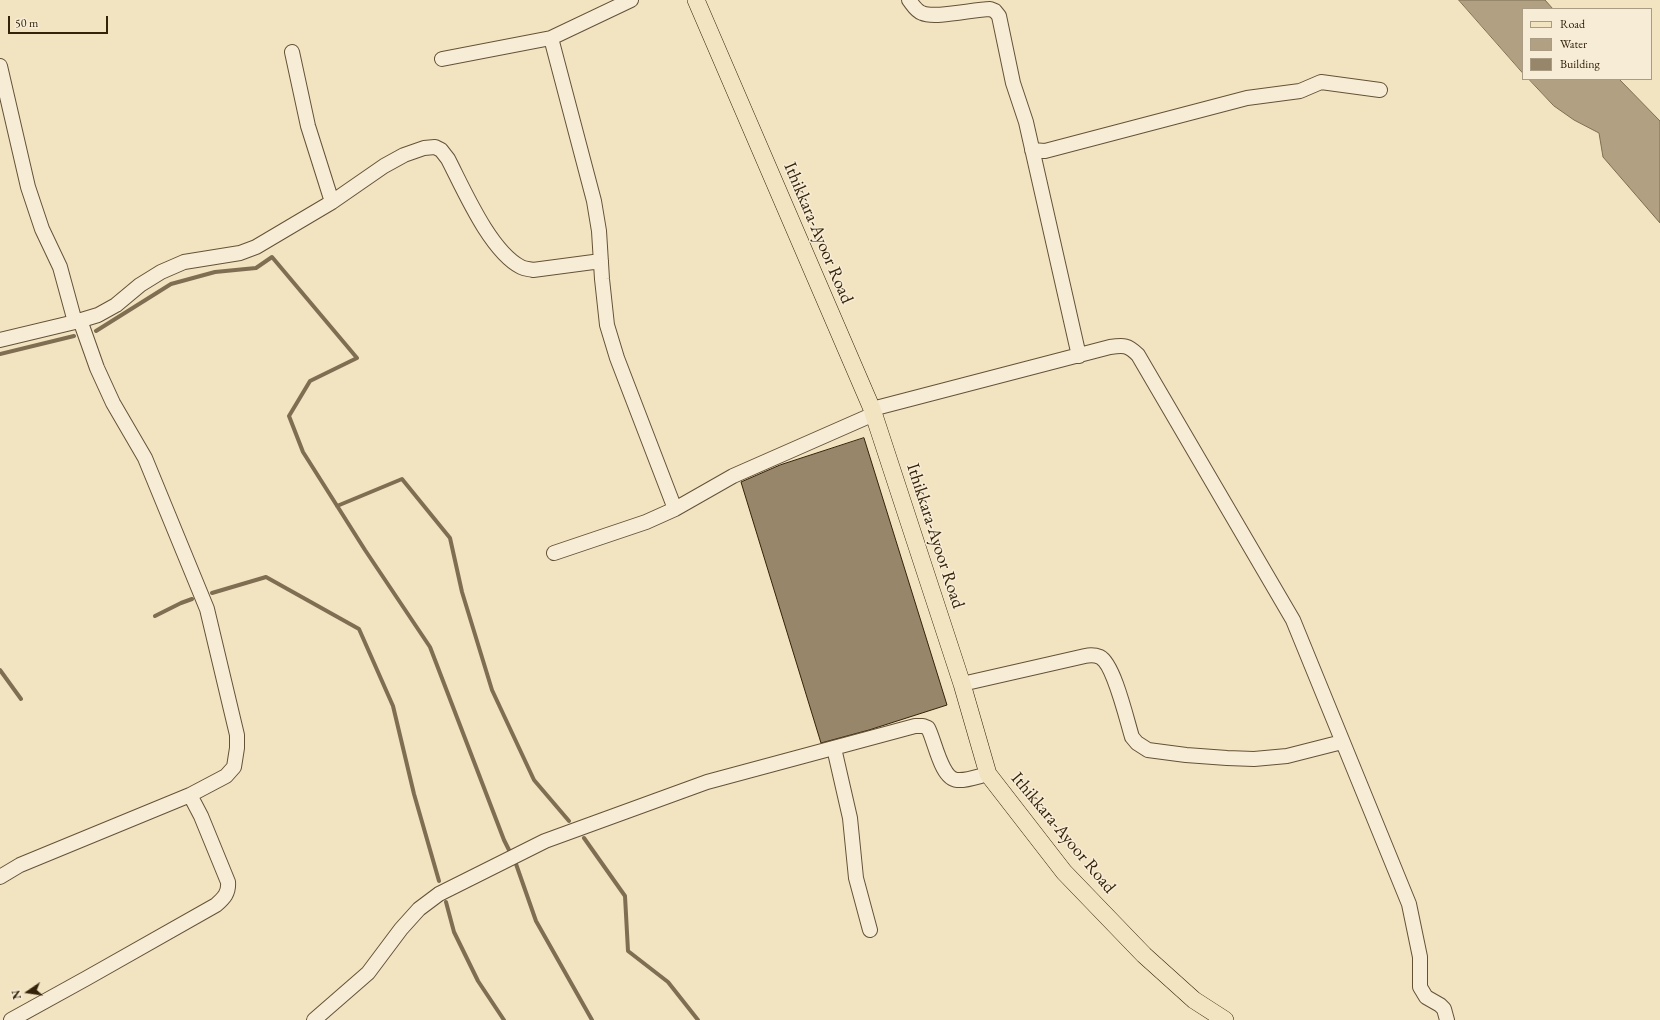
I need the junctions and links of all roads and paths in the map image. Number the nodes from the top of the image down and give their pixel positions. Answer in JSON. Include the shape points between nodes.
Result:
{"nodes":[{"id":1,"x":631,"y":0,"type":"edge"},
{"id":2,"x":909,"y":0,"type":"edge"},
{"id":3,"x":699,"y":1,"type":"edge"},
{"id":4,"x":551,"y":38,"type":"junction"},
{"id":5,"x":292,"y":52,"type":"dead end"},
{"id":6,"x":442,"y":59,"type":"dead end"},
{"id":7,"x":0,"y":66,"type":"edge"},
{"id":8,"x":1380,"y":90,"type":"dead end"},
{"id":9,"x":1032,"y":150,"type":"junction"},
{"id":10,"x":332,"y":202,"type":"junction"},
{"id":11,"x":601,"y":261,"type":"junction"},
{"id":12,"x":77,"y":321,"type":"junction"},
{"id":13,"x":0,"y":340,"type":"edge"},
{"id":14,"x":1079,"y":356,"type":"junction"},
{"id":15,"x":873,"y":412,"type":"junction"},
{"id":16,"x":675,"y":509,"type":"junction"},
{"id":17,"x":554,"y":553,"type":"dead end"},
{"id":18,"x":962,"y":684,"type":"junction"},
{"id":19,"x":1342,"y":742,"type":"junction"},
{"id":20,"x":834,"y":748,"type":"junction"},
{"id":21,"x":988,"y":774,"type":"junction"},
{"id":22,"x":190,"y":795,"type":"junction"},
{"id":23,"x":0,"y":877,"type":"edge"},
{"id":24,"x":870,"y":930,"type":"dead end"},
{"id":25,"x":11,"y":1020,"type":"edge"},
{"id":26,"x":314,"y":1020,"type":"edge"},
{"id":27,"x":1225,"y":1020,"type":"edge"},
{"id":28,"x":1447,"y":1020,"type":"edge"}],
"edges":[{"from":1,"to":4,"type":"street"},
{"from":2,"to":9,"type":"street","via":[[916,10],[923,14],[986,9],[995,11],[999,16],[1013,83]]},
{"from":3,"to":15,"type":"main road","name":"Ithikkara-Ayoor Road"},
{"from":4,"to":6,"type":"street"},
{"from":4,"to":11,"type":"street","via":[[594,201]]},
{"from":5,"to":10,"type":"street","via":[[308,126]]},
{"from":7,"to":12,"type":"street","via":[[28,187],[42,229],[60,266]]},
{"from":8,"to":9,"type":"street","via":[[1321,82],[1300,91],[1248,98],[1046,151]]},
{"from":9,"to":14,"type":"street"},
{"from":10,"to":11,"type":"street","via":[[404,155],[435,147],[448,159],[491,238],[515,264],[533,270]]},
{"from":10,"to":12,"type":"street","via":[[256,247],[184,262],[161,272],[116,305],[98,315]]},
{"from":11,"to":16,"type":"street","via":[[607,325],[617,358]]},
{"from":12,"to":13,"type":"street"},
{"from":12,"to":22,"type":"street","via":[[113,403],[145,458],[207,609],[235,728],[237,748],[234,767],[226,776]]},
{"from":14,"to":15,"type":"street"},
{"from":14,"to":19,"type":"street","via":[[1122,346],[1130,348],[1138,355],[1293,620]]},
{"from":15,"to":16,"type":"street","via":[[733,476]]},
{"from":15,"to":18,"type":"main road","name":"Ithikkara-Ayoor Road"},
{"from":16,"to":17,"type":"street","via":[[646,522]]},
{"from":18,"to":19,"type":"street","via":[[1094,655],[1102,658],[1112,671],[1132,737],[1137,744],[1148,750],[1254,759],[1287,756]]},
{"from":18,"to":21,"type":"main road","name":"Ithikkara-Ayoor Road"},
{"from":19,"to":28,"type":"street","via":[[1409,904],[1420,957],[1420,988],[1426,997],[1444,1009]]},
{"from":20,"to":21,"type":"street","via":[[923,726],[928,728],[943,768],[951,778],[963,780]]},
{"from":20,"to":24,"type":"street","via":[[850,818],[856,878]]},
{"from":20,"to":26,"type":"street","via":[[707,782],[545,841],[439,894],[419,909],[401,928],[368,973]]},
{"from":21,"to":27,"type":"main road","name":"Ithikkara-Ayoor Road","via":[[1064,872],[1144,955],[1194,1000]]},
{"from":22,"to":23,"type":"street","via":[[20,865]]},
{"from":22,"to":25,"type":"street","via":[[228,882],[229,889],[225,896],[216,905]]}]}
